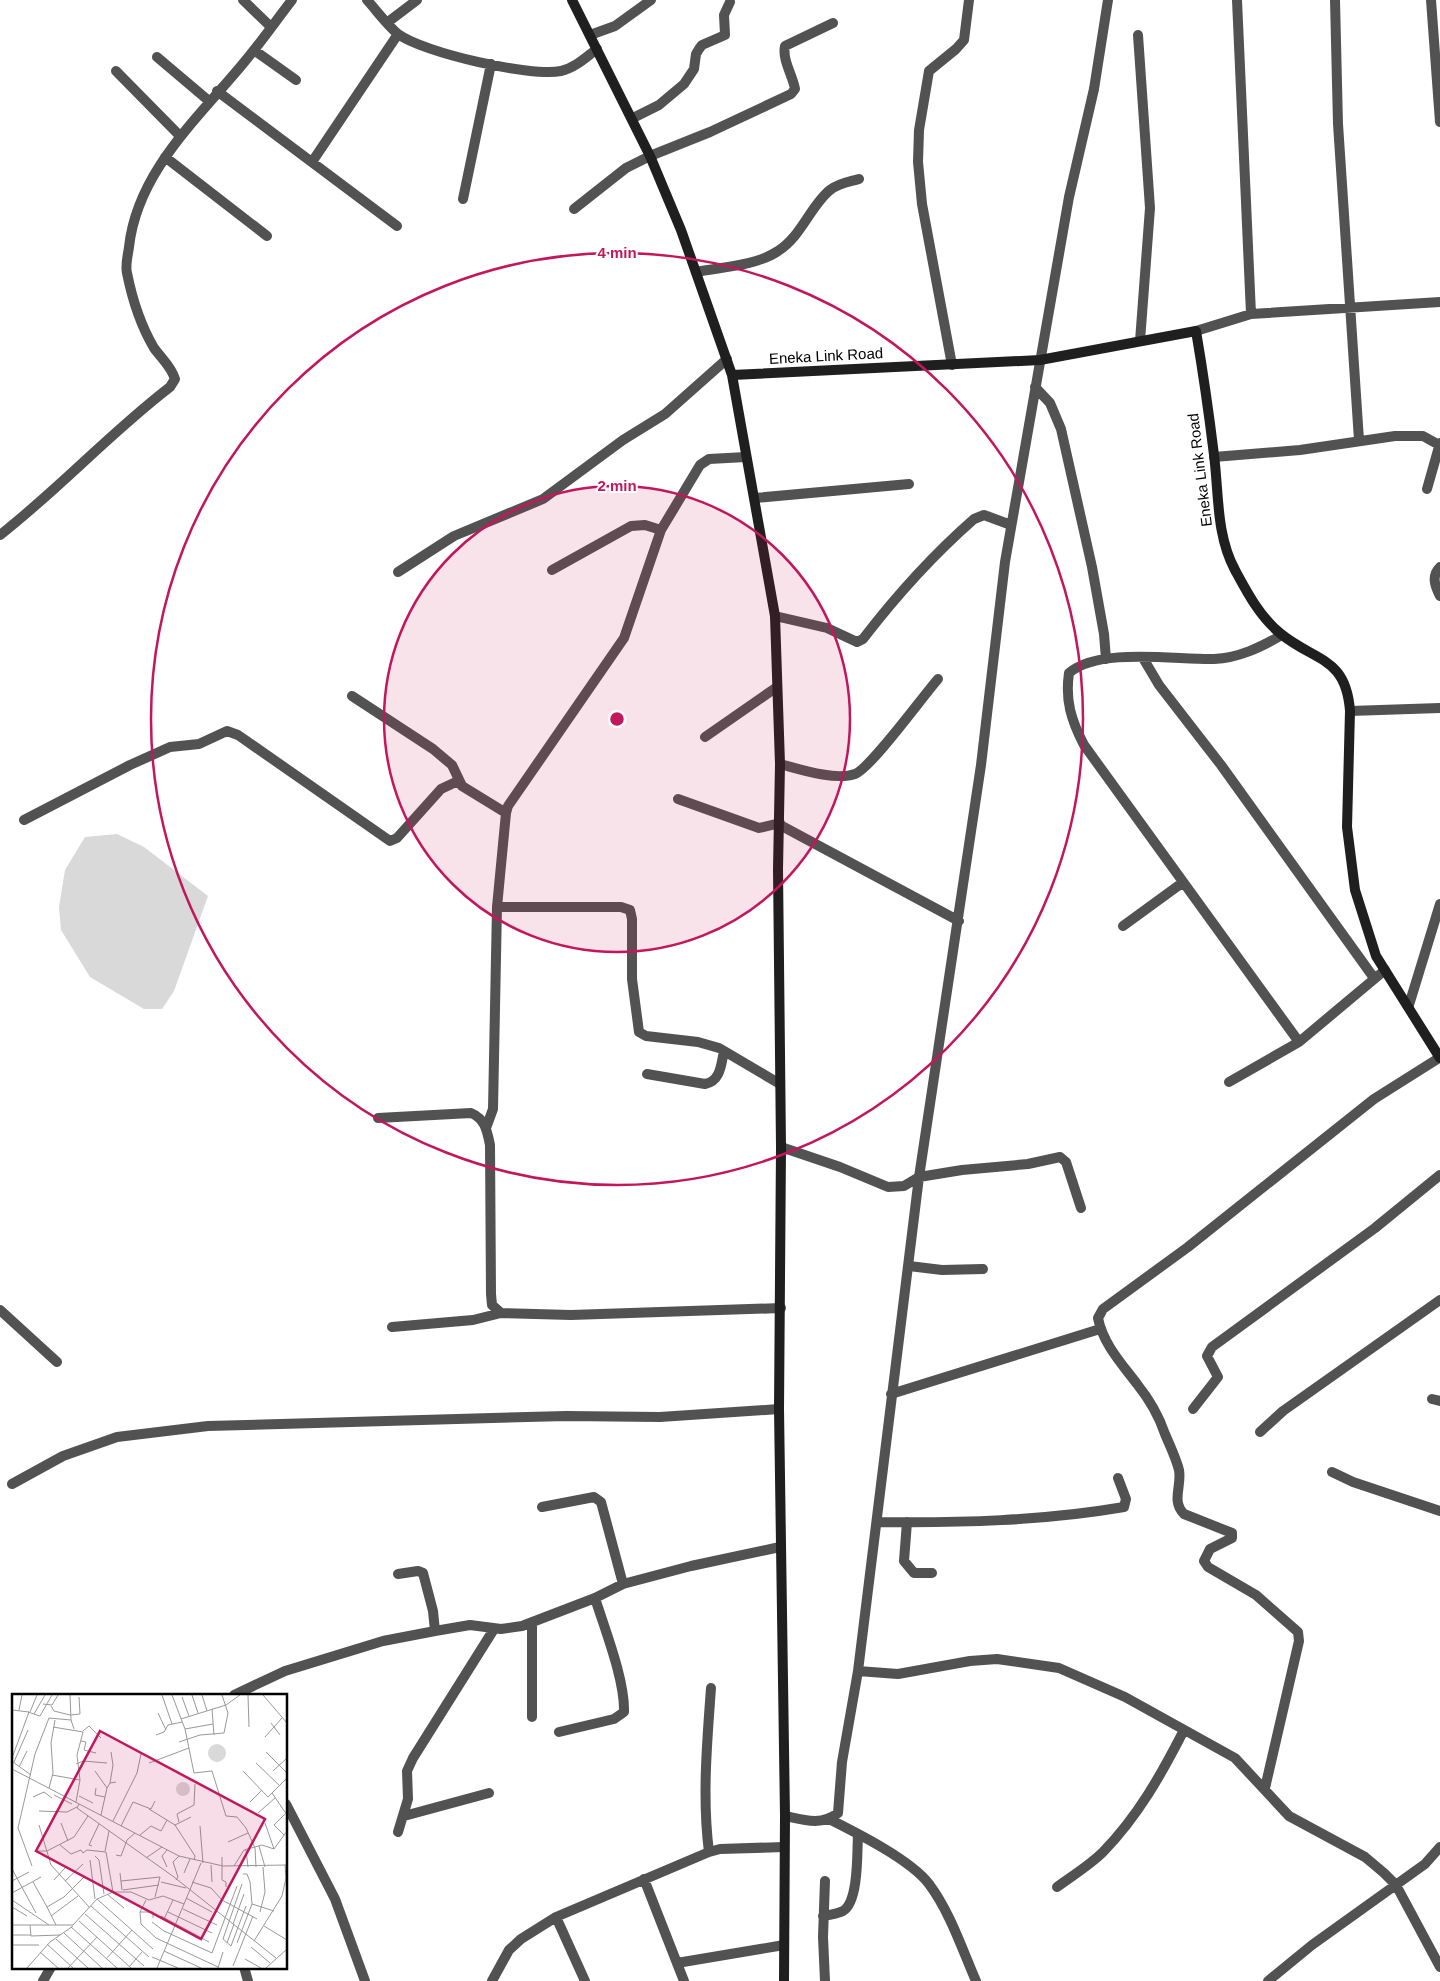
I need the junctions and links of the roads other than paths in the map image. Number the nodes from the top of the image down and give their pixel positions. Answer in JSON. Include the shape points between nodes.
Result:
{"nodes":[{"id":1,"x":243,"y":0,"type":"edge"},
{"id":2,"x":292,"y":0,"type":"edge"},
{"id":3,"x":367,"y":0,"type":"edge"},
{"id":4,"x":418,"y":0,"type":"edge"},
{"id":5,"x":572,"y":0,"type":"edge"},
{"id":6,"x":651,"y":0,"type":"edge"},
{"id":7,"x":969,"y":0,"type":"edge"},
{"id":8,"x":1108,"y":0,"type":"edge"},
{"id":9,"x":1237,"y":0,"type":"edge"},
{"id":10,"x":1335,"y":0,"type":"edge"},
{"id":11,"x":1431,"y":0,"type":"edge"},
{"id":12,"x":730,"y":2,"type":"dead end"},
{"id":13,"x":388,"y":22,"type":"junction"},
{"id":14,"x":832,"y":22,"type":"dead end"},
{"id":15,"x":271,"y":27,"type":"junction"},
{"id":16,"x":398,"y":34,"type":"junction"},
{"id":17,"x":590,"y":35,"type":"junction"},
{"id":18,"x":1138,"y":35,"type":"dead end"},
{"id":19,"x":597,"y":49,"type":"junction"},
{"id":20,"x":254,"y":50,"type":"junction"},
{"id":21,"x":157,"y":57,"type":"dead end"},
{"id":22,"x":491,"y":64,"type":"junction"},
{"id":23,"x":116,"y":71,"type":"dead end"},
{"id":24,"x":296,"y":80,"type":"dead end"},
{"id":25,"x":217,"y":91,"type":"junction"},
{"id":26,"x":209,"y":101,"type":"junction"},
{"id":27,"x":633,"y":118,"type":"junction"},
{"id":28,"x":1440,"y":122,"type":"edge"},
{"id":29,"x":180,"y":136,"type":"junction"},
{"id":30,"x":650,"y":156,"type":"junction"},
{"id":31,"x":165,"y":157,"type":"junction"},
{"id":32,"x":312,"y":162,"type":"junction"},
{"id":33,"x":859,"y":180,"type":"dead end"},
{"id":34,"x":463,"y":198,"type":"dead end"},
{"id":35,"x":574,"y":209,"type":"dead end"},
{"id":36,"x":397,"y":226,"type":"dead end"},
{"id":37,"x":267,"y":236,"type":"dead end"},
{"id":38,"x":696,"y":272,"type":"junction"},
{"id":39,"x":1440,"y":302,"type":"edge"},
{"id":40,"x":1349,"y":308,"type":"junction"},
{"id":41,"x":1251,"y":314,"type":"junction"},
{"id":42,"x":1196,"y":331,"type":"junction"},
{"id":43,"x":1140,"y":341,"type":"junction"},
{"id":44,"x":727,"y":359,"type":"junction"},
{"id":45,"x":1040,"y":360,"type":"junction"},
{"id":46,"x":952,"y":365,"type":"junction"},
{"id":47,"x":732,"y":375,"type":"junction"},
{"id":48,"x":1035,"y":387,"type":"junction"},
{"id":49,"x":1359,"y":440,"type":"junction"},
{"id":50,"x":1440,"y":444,"type":"edge"},
{"id":51,"x":746,"y":457,"type":"junction"},
{"id":52,"x":1214,"y":457,"type":"junction"},
{"id":53,"x":909,"y":484,"type":"dead end"},
{"id":54,"x":1427,"y":489,"type":"dead end"},
{"id":55,"x":755,"y":498,"type":"junction"},
{"id":56,"x":1011,"y":525,"type":"junction"},
{"id":57,"x":661,"y":530,"type":"junction"},
{"id":58,"x":0,"y":535,"type":"edge"},
{"id":59,"x":1440,"y":567,"type":"edge"},
{"id":60,"x":552,"y":570,"type":"dead end"},
{"id":61,"x":398,"y":572,"type":"dead end"},
{"id":62,"x":1440,"y":596,"type":"edge"},
{"id":63,"x":775,"y":616,"type":"junction"},
{"id":64,"x":1282,"y":635,"type":"junction"},
{"id":65,"x":1143,"y":658,"type":"junction"},
{"id":66,"x":1106,"y":659,"type":"junction"},
{"id":67,"x":938,"y":679,"type":"dead end"},
{"id":68,"x":777,"y":687,"type":"junction"},
{"id":69,"x":352,"y":696,"type":"dead end"},
{"id":70,"x":1440,"y":708,"type":"edge"},
{"id":71,"x":1350,"y":711,"type":"junction"},
{"id":72,"x":705,"y":737,"type":"dead end"},
{"id":73,"x":780,"y":764,"type":"junction"},
{"id":74,"x":458,"y":781,"type":"junction"},
{"id":75,"x":678,"y":799,"type":"dead end"},
{"id":76,"x":506,"y":813,"type":"junction"},
{"id":77,"x":24,"y":820,"type":"dead end"},
{"id":78,"x":780,"y":824,"type":"junction"},
{"id":79,"x":1182,"y":883,"type":"junction"},
{"id":80,"x":1440,"y":904,"type":"edge"},
{"id":81,"x":497,"y":907,"type":"junction"},
{"id":82,"x":959,"y":921,"type":"junction"},
{"id":83,"x":1123,"y":926,"type":"dead end"},
{"id":84,"x":1385,"y":970,"type":"junction"},
{"id":85,"x":1374,"y":978,"type":"junction"},
{"id":86,"x":1409,"y":1005,"type":"junction"},
{"id":87,"x":1299,"y":1042,"type":"junction"},
{"id":88,"x":724,"y":1051,"type":"junction"},
{"id":89,"x":1440,"y":1058,"type":"edge"},
{"id":90,"x":647,"y":1074,"type":"dead end"},
{"id":91,"x":1229,"y":1082,"type":"dead end"},
{"id":92,"x":780,"y":1084,"type":"junction"},
{"id":93,"x":378,"y":1118,"type":"dead end"},
{"id":94,"x":486,"y":1128,"type":"junction"},
{"id":95,"x":781,"y":1147,"type":"junction"},
{"id":96,"x":1440,"y":1175,"type":"edge"},
{"id":97,"x":918,"y":1177,"type":"junction"},
{"id":98,"x":1081,"y":1208,"type":"dead end"},
{"id":99,"x":909,"y":1266,"type":"junction"},
{"id":100,"x":983,"y":1269,"type":"dead end"},
{"id":101,"x":1440,"y":1300,"type":"edge"},
{"id":102,"x":781,"y":1308,"type":"junction"},
{"id":103,"x":0,"y":1310,"type":"edge"},
{"id":104,"x":501,"y":1312,"type":"junction"},
{"id":105,"x":392,"y":1327,"type":"dead end"},
{"id":106,"x":1100,"y":1329,"type":"junction"},
{"id":107,"x":57,"y":1362,"type":"dead end"},
{"id":108,"x":892,"y":1394,"type":"junction"},
{"id":109,"x":779,"y":1409,"type":"junction"},
{"id":110,"x":1193,"y":1409,"type":"dead end"},
{"id":111,"x":1260,"y":1432,"type":"dead end"},
{"id":112,"x":1332,"y":1472,"type":"dead end"},
{"id":113,"x":1118,"y":1478,"type":"dead end"},
{"id":114,"x":12,"y":1484,"type":"dead end"},
{"id":115,"x":542,"y":1507,"type":"dead end"},
{"id":116,"x":1440,"y":1511,"type":"edge"},
{"id":117,"x":877,"y":1522,"type":"junction"},
{"id":118,"x":907,"y":1522,"type":"junction"},
{"id":119,"x":780,"y":1547,"type":"junction"},
{"id":120,"x":932,"y":1573,"type":"dead end"},
{"id":121,"x":398,"y":1574,"type":"dead end"},
{"id":122,"x":623,"y":1584,"type":"junction"},
{"id":123,"x":595,"y":1598,"type":"junction"},
{"id":124,"x":532,"y":1622,"type":"junction"},
{"id":125,"x":494,"y":1629,"type":"junction"},
{"id":126,"x":435,"y":1631,"type":"junction"},
{"id":127,"x":858,"y":1671,"type":"junction"},
{"id":128,"x":711,"y":1688,"type":"dead end"},
{"id":129,"x":236,"y":1694,"type":"edge"},
{"id":130,"x":532,"y":1717,"type":"dead end"},
{"id":131,"x":1184,"y":1730,"type":"junction"},
{"id":132,"x":559,"y":1732,"type":"dead end"},
{"id":133,"x":1266,"y":1788,"type":"junction"},
{"id":134,"x":489,"y":1794,"type":"dead end"},
{"id":135,"x":288,"y":1808,"type":"edge"},
{"id":136,"x":404,"y":1816,"type":"junction"},
{"id":137,"x":785,"y":1816,"type":"junction"},
{"id":138,"x":829,"y":1819,"type":"junction"},
{"id":139,"x":398,"y":1832,"type":"dead end"},
{"id":140,"x":858,"y":1834,"type":"junction"},
{"id":141,"x":784,"y":1847,"type":"junction"},
{"id":142,"x":1440,"y":1847,"type":"edge"},
{"id":143,"x":709,"y":1852,"type":"junction"},
{"id":144,"x":644,"y":1879,"type":"junction"},
{"id":145,"x":825,"y":1881,"type":"dead end"},
{"id":146,"x":1396,"y":1886,"type":"junction"},
{"id":147,"x":1057,"y":1887,"type":"dead end"},
{"id":148,"x":824,"y":1916,"type":"junction"},
{"id":149,"x":556,"y":1917,"type":"junction"},
{"id":150,"x":784,"y":1945,"type":"junction"},
{"id":151,"x":677,"y":1963,"type":"junction"},
{"id":152,"x":1440,"y":1967,"type":"edge"},
{"id":153,"x":50,"y":1968,"type":"edge"},
{"id":154,"x":244,"y":1968,"type":"edge"},
{"id":155,"x":43,"y":1981,"type":"edge"},
{"id":156,"x":248,"y":1981,"type":"edge"},
{"id":157,"x":365,"y":1981,"type":"edge"},
{"id":158,"x":492,"y":1981,"type":"edge"},
{"id":159,"x":585,"y":1981,"type":"edge"},
{"id":160,"x":684,"y":1981,"type":"edge"},
{"id":161,"x":784,"y":1981,"type":"edge"},
{"id":162,"x":825,"y":1981,"type":"edge"},
{"id":163,"x":976,"y":1981,"type":"edge"},
{"id":164,"x":1268,"y":1981,"type":"edge"}],
"edges":[{"from":1,"to":15,"type":"street"},
{"from":2,"to":15,"type":"street"},
{"from":3,"to":13,"type":"street"},
{"from":4,"to":13,"type":"street"},
{"from":5,"to":17,"type":"street"},
{"from":6,"to":17,"type":"street","via":[[615,26]]},
{"from":7,"to":46,"type":"street","via":[[964,40],[929,71],[919,130],[922,204]]},
{"from":8,"to":45,"type":"street","via":[[1094,89],[1069,197]]},
{"from":9,"to":41,"type":"street"},
{"from":10,"to":40,"type":"street","via":[[1338,124]]},
{"from":11,"to":28,"type":"street"},
{"from":12,"to":27,"type":"street","via":[[724,15],[724,35],[702,45],[690,77],[659,105]]},
{"from":13,"to":16,"type":"street"},
{"from":14,"to":30,"type":"street","via":[[785,46],[784,52],[794,80],[795,89],[791,94]]},
{"from":15,"to":20,"type":"street"},
{"from":16,"to":22,"type":"street","via":[[432,50]]},
{"from":16,"to":32,"type":"street"},
{"from":17,"to":19,"type":"street"},
{"from":18,"to":43,"type":"street","via":[[1150,208]]},
{"from":19,"to":22,"type":"street","via":[[561,70],[541,71]]},
{"from":19,"to":27,"type":"street"},
{"from":20,"to":24,"type":"street"},
{"from":20,"to":25,"type":"street"},
{"from":21,"to":26,"type":"street"},
{"from":22,"to":34,"type":"street"},
{"from":23,"to":29,"type":"street"},
{"from":25,"to":26,"type":"street"},
{"from":25,"to":32,"type":"street"},
{"from":26,"to":29,"type":"street"},
{"from":27,"to":30,"type":"street"},
{"from":29,"to":31,"type":"street"},
{"from":30,"to":35,"type":"street","via":[[626,168]]},
{"from":30,"to":38,"type":"street"},
{"from":31,"to":37,"type":"street"},
{"from":31,"to":58,"type":"street","via":[[143,195],[130,234],[126,271],[146,331],[172,370],[174,379],[170,387],[119,428],[92,456]]},
{"from":32,"to":36,"type":"street"},
{"from":33,"to":38,"type":"street","via":[[830,190],[780,250],[758,260]]},
{"from":38,"to":44,"type":"street"},
{"from":39,"to":40,"type":"street"},
{"from":40,"to":41,"type":"street"},
{"from":40,"to":49,"type":"street"},
{"from":41,"to":42,"type":"street"},
{"from":42,"to":43,"type":"street","name":"Eneka Link Road"},
{"from":42,"to":52,"type":"street","name":"Eneka Link Road"},
{"from":43,"to":45,"type":"street","name":"Eneka Link Road"},
{"from":44,"to":47,"type":"street"},
{"from":44,"to":61,"type":"street","via":[[665,414],[543,498],[454,536]]},
{"from":45,"to":46,"type":"street","name":"Eneka Link Road"},
{"from":45,"to":48,"type":"street"},
{"from":46,"to":47,"type":"street","name":"Eneka Link Road"},
{"from":47,"to":51,"type":"street"},
{"from":48,"to":56,"type":"street"},
{"from":48,"to":66,"type":"street","via":[[1050,403],[1061,429],[1092,567]]},
{"from":49,"to":50,"type":"street","via":[[1423,436]]},
{"from":49,"to":52,"type":"street","via":[[1300,450]]},
{"from":50,"to":54,"type":"street"},
{"from":51,"to":55,"type":"street"},
{"from":51,"to":57,"type":"street","via":[[709,458],[704,461]]},
{"from":52,"to":64,"type":"street","name":"Eneka Link Road","via":[[1220,524],[1233,568],[1258,611]]},
{"from":53,"to":55,"type":"street"},
{"from":55,"to":63,"type":"street"},
{"from":56,"to":63,"type":"street","via":[[984,515],[974,519],[895,598],[863,639],[857,642],[827,628]]},
{"from":56,"to":82,"type":"street"},
{"from":57,"to":60,"type":"street","via":[[644,525],[631,526]]},
{"from":57,"to":76,"type":"street","via":[[624,638]]},
{"from":59,"to":62,"type":"street","via":[[1434,582]]},
{"from":63,"to":68,"type":"street"},
{"from":64,"to":65,"type":"street","via":[[1234,656],[1214,659]]},
{"from":64,"to":71,"type":"street","name":"Eneka Link Road","via":[[1331,664],[1343,678],[1349,692]]},
{"from":65,"to":66,"type":"street"},
{"from":65,"to":85,"type":"street","via":[[1159,685],[1222,765]]},
{"from":66,"to":79,"type":"street","via":[[1078,665],[1069,673],[1067,705],[1072,722],[1084,745]]},
{"from":67,"to":73,"type":"street","via":[[872,760],[858,772],[846,775],[813,773]]},
{"from":68,"to":72,"type":"street"},
{"from":68,"to":73,"type":"street"},
{"from":69,"to":74,"type":"street","via":[[433,749],[452,765]]},
{"from":70,"to":71,"type":"street"},
{"from":71,"to":84,"type":"street","name":"Eneka Link Road","via":[[1347,827],[1355,890],[1376,956]]},
{"from":73,"to":78,"type":"street"},
{"from":74,"to":76,"type":"street"},
{"from":74,"to":77,"type":"street","via":[[441,789],[397,838],[390,841],[238,735],[227,731],[199,744],[170,747]]},
{"from":75,"to":78,"type":"street","via":[[759,828]]},
{"from":76,"to":81,"type":"street"},
{"from":78,"to":82,"type":"street"},
{"from":78,"to":92,"type":"street"},
{"from":79,"to":83,"type":"street"},
{"from":79,"to":87,"type":"street"},
{"from":80,"to":86,"type":"street"},
{"from":81,"to":88,"type":"street","via":[[621,907],[630,910],[632,979],[639,1032],[646,1036],[698,1042]]},
{"from":81,"to":94,"type":"street","via":[[493,1109]]},
{"from":82,"to":97,"type":"street"},
{"from":84,"to":85,"type":"street"},
{"from":84,"to":86,"type":"street","name":"Eneka Link Road"},
{"from":85,"to":87,"type":"street"},
{"from":86,"to":89,"type":"street","name":"Eneka Link Road"},
{"from":87,"to":91,"type":"street"},
{"from":88,"to":90,"type":"street","via":[[718,1076],[712,1082],[705,1084]]},
{"from":88,"to":92,"type":"street"},
{"from":89,"to":106,"type":"street","via":[[1374,1099],[1188,1248],[1103,1310],[1098,1318]]},
{"from":92,"to":95,"type":"street"},
{"from":93,"to":94,"type":"street","via":[[471,1113],[480,1117]]},
{"from":94,"to":104,"type":"street","via":[[490,1145],[491,1294],[492,1305]]},
{"from":95,"to":97,"type":"street","via":[[888,1187],[904,1186]]},
{"from":95,"to":102,"type":"street"},
{"from":96,"to":110,"type":"street","via":[[1375,1228],[1212,1347],[1208,1356],[1218,1377]]},
{"from":97,"to":98,"type":"street","via":[[1060,1157],[1066,1162]]},
{"from":97,"to":99,"type":"street"},
{"from":99,"to":100,"type":"street","via":[[942,1270]]},
{"from":99,"to":108,"type":"street"},
{"from":101,"to":111,"type":"street","via":[[1283,1411]]},
{"from":102,"to":104,"type":"street","via":[[571,1315]]},
{"from":102,"to":109,"type":"street"},
{"from":103,"to":107,"type":"street"},
{"from":104,"to":105,"type":"street","via":[[473,1320]]},
{"from":106,"to":108,"type":"street"},
{"from":106,"to":133,"type":"street","via":[[1154,1409],[1163,1428],[1178,1470],[1179,1508],[1184,1514],[1232,1533],[1232,1538],[1208,1552],[1204,1561],[1208,1567],[1256,1595],[1298,1632],[1299,1641]]},
{"from":108,"to":117,"type":"street"},
{"from":109,"to":114,"type":"street","via":[[660,1417],[566,1416],[208,1426],[117,1437],[63,1456]]},
{"from":109,"to":119,"type":"street"},
{"from":112,"to":116,"type":"street"},
{"from":113,"to":118,"type":"street","via":[[1126,1499],[1124,1507],[1004,1519]]},
{"from":115,"to":122,"type":"street","via":[[594,1497],[601,1502]]},
{"from":117,"to":118,"type":"street"},
{"from":117,"to":127,"type":"street"},
{"from":118,"to":120,"type":"street","via":[[904,1561],[914,1573]]},
{"from":119,"to":122,"type":"street"},
{"from":119,"to":137,"type":"street"},
{"from":121,"to":126,"type":"street","via":[[423,1573]]},
{"from":122,"to":123,"type":"street"},
{"from":123,"to":124,"type":"street"},
{"from":123,"to":132,"type":"street","via":[[617,1673],[624,1712],[614,1719]]},
{"from":124,"to":125,"type":"street"},
{"from":124,"to":130,"type":"street"},
{"from":125,"to":126,"type":"street","via":[[470,1625]]},
{"from":125,"to":136,"type":"street","via":[[413,1758],[408,1771]]},
{"from":126,"to":129,"type":"street","via":[[383,1641],[285,1671]]},
{"from":127,"to":131,"type":"street","via":[[898,1674],[997,1659],[1059,1668],[1124,1697]]},
{"from":127,"to":138,"type":"street","via":[[842,1762],[838,1812]]},
{"from":128,"to":143,"type":"street","via":[[705,1774],[705,1826]]},
{"from":131,"to":133,"type":"street","via":[[1235,1758]]},
{"from":131,"to":147,"type":"street","via":[[1156,1785],[1129,1822],[1102,1853]]},
{"from":133,"to":146,"type":"street","via":[[1289,1816],[1365,1857]]},
{"from":134,"to":136,"type":"street"},
{"from":135,"to":157,"type":"street","via":[[335,1898]]},
{"from":136,"to":139,"type":"street"},
{"from":137,"to":138,"type":"street","via":[[814,1822]]},
{"from":137,"to":141,"type":"street"},
{"from":138,"to":140,"type":"street"},
{"from":140,"to":148,"type":"street","via":[[850,1903],[844,1910]]},
{"from":140,"to":163,"type":"street","via":[[928,1883],[943,1906]]},
{"from":141,"to":143,"type":"street"},
{"from":141,"to":150,"type":"street"},
{"from":142,"to":146,"type":"street","via":[[1425,1864]]},
{"from":143,"to":144,"type":"street"},
{"from":144,"to":149,"type":"street"},
{"from":144,"to":151,"type":"street"},
{"from":145,"to":148,"type":"street"},
{"from":146,"to":152,"type":"street"},
{"from":146,"to":164,"type":"street","via":[[1312,1945]]},
{"from":148,"to":162,"type":"street"},
{"from":149,"to":158,"type":"street","via":[[521,1939],[510,1950]]},
{"from":149,"to":159,"type":"street"},
{"from":150,"to":151,"type":"street"},
{"from":150,"to":161,"type":"street"},
{"from":151,"to":160,"type":"street"},
{"from":153,"to":155,"type":"street"},
{"from":154,"to":156,"type":"street"}]}
